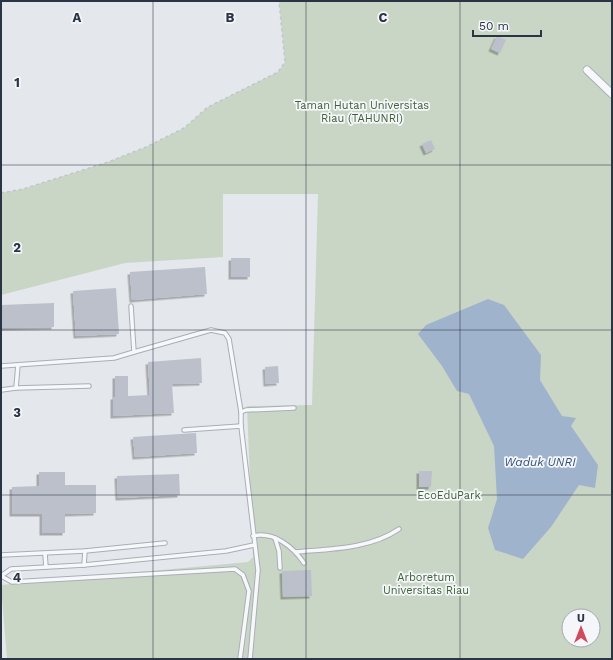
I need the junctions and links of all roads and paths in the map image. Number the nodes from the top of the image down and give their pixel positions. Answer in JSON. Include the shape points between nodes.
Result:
{"nodes":[{"id":1,"x":280,"y":1,"type":"edge"},
{"id":2,"x":587,"y":70,"type":"dead end"},
{"id":3,"x":612,"y":94,"type":"edge"},
{"id":4,"x":1,"y":193,"type":"edge"},
{"id":5,"x":131,"y":306,"type":"dead end"},
{"id":6,"x":134,"y":352,"type":"junction"},
{"id":7,"x":18,"y":365,"type":"junction"},
{"id":8,"x":1,"y":366,"type":"edge"},
{"id":9,"x":89,"y":386,"type":"dead end"},
{"id":10,"x":16,"y":388,"type":"junction"},
{"id":11,"x":1,"y":390,"type":"edge"},
{"id":12,"x":294,"y":408,"type":"dead end"},
{"id":13,"x":240,"y":412,"type":"junction"},
{"id":14,"x":241,"y":426,"type":"junction"},
{"id":15,"x":184,"y":430,"type":"dead end"},
{"id":16,"x":399,"y":529,"type":"dead end"},
{"id":17,"x":253,"y":536,"type":"junction"},
{"id":18,"x":275,"y":538,"type":"junction"},
{"id":19,"x":165,"y":543,"type":"dead end"},
{"id":20,"x":254,"y":545,"type":"junction"},
{"id":21,"x":85,"y":551,"type":"junction"},
{"id":22,"x":296,"y":552,"type":"junction"},
{"id":23,"x":45,"y":554,"type":"junction"},
{"id":24,"x":1,"y":555,"type":"edge"},
{"id":25,"x":304,"y":563,"type":"dead end"},
{"id":26,"x":84,"y":565,"type":"junction"},
{"id":27,"x":46,"y":567,"type":"junction"},
{"id":28,"x":280,"y":568,"type":"dead end"},
{"id":29,"x":1,"y":576,"type":"edge"},
{"id":30,"x":240,"y":659,"type":"edge"},
{"id":31,"x":250,"y":659,"type":"edge"}],
"edges":[{"from":1,"to":4,"type":"path","via":[[285,62],[278,72],[208,107],[184,128],[146,147],[94,167],[23,189]]},
{"from":2,"to":3,"type":"street"},
{"from":5,"to":6,"type":"lane"},
{"from":6,"to":7,"type":"lane","via":[[114,358]]},
{"from":6,"to":13,"type":"lane","via":[[211,330],[225,333],[229,339]]},
{"from":7,"to":8,"type":"lane"},
{"from":7,"to":10,"type":"lane"},
{"from":9,"to":10,"type":"lane"},
{"from":10,"to":11,"type":"lane"},
{"from":12,"to":13,"type":"lane","via":[[251,409]]},
{"from":13,"to":14,"type":"lane"},
{"from":14,"to":15,"type":"lane"},
{"from":14,"to":17,"type":"lane"},
{"from":16,"to":22,"type":"lane","via":[[376,541]]},
{"from":17,"to":18,"type":"lane","via":[[261,534]]},
{"from":17,"to":20,"type":"lane"},
{"from":18,"to":22,"type":"lane"},
{"from":18,"to":28,"type":"lane"},
{"from":19,"to":21,"type":"lane"},
{"from":20,"to":26,"type":"lane","via":[[226,551]]},
{"from":20,"to":31,"type":"lane","via":[[258,570]]},
{"from":21,"to":23,"type":"lane"},
{"from":21,"to":26,"type":"lane"},
{"from":22,"to":25,"type":"lane"},
{"from":23,"to":24,"type":"lane"},
{"from":23,"to":27,"type":"lane"},
{"from":26,"to":27,"type":"lane"},
{"from":27,"to":29,"type":"lane","via":[[11,569]]},
{"from":29,"to":30,"type":"lane","via":[[12,582],[235,569],[243,575],[249,591]]}]}
